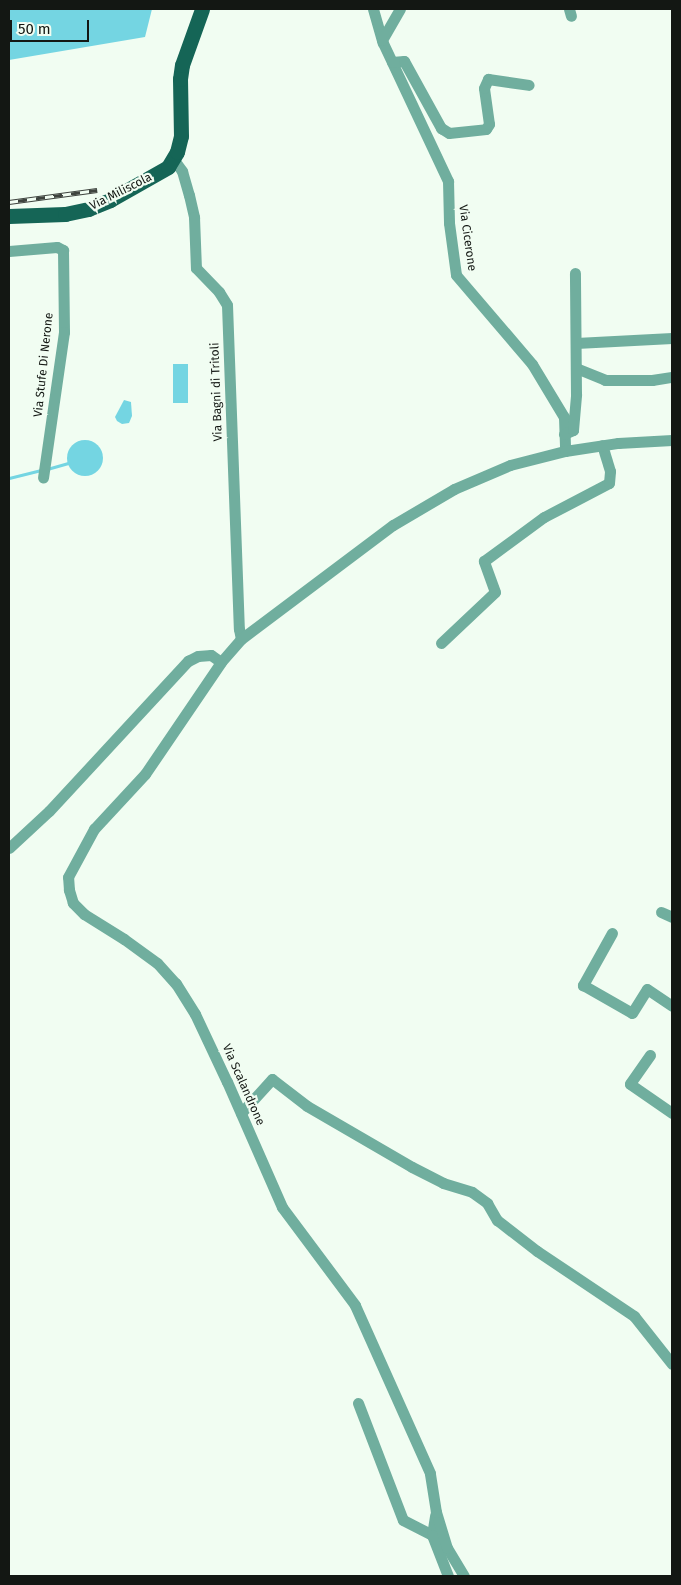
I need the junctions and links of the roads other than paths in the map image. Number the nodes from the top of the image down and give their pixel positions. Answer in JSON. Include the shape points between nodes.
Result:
{"nodes":[{"id":1,"x":202,"y":9,"type":"edge"},
{"id":2,"x":373,"y":9,"type":"edge"},
{"id":3,"x":400,"y":9,"type":"edge"},
{"id":4,"x":382,"y":40,"type":"junction"},
{"id":5,"x":392,"y":62,"type":"junction"},
{"id":6,"x":529,"y":85,"type":"dead end"},
{"id":7,"x":174,"y":160,"type":"junction"},
{"id":8,"x":9,"y":216,"type":"edge"},
{"id":9,"x":9,"y":251,"type":"edge"},
{"id":10,"x":575,"y":273,"type":"dead end"},
{"id":11,"x":672,"y":338,"type":"edge"},
{"id":12,"x":576,"y":343,"type":"junction"},
{"id":13,"x":576,"y":368,"type":"junction"},
{"id":14,"x":672,"y":377,"type":"edge"},
{"id":15,"x":564,"y":434,"type":"junction"},
{"id":16,"x":672,"y":440,"type":"edge"},
{"id":17,"x":602,"y":445,"type":"junction"},
{"id":18,"x":565,"y":450,"type":"junction"},
{"id":19,"x":44,"y":471,"type":"dead end"},
{"id":20,"x":241,"y":639,"type":"junction"},
{"id":21,"x":441,"y":643,"type":"dead end"},
{"id":22,"x":221,"y":662,"type":"junction"},
{"id":23,"x":9,"y":848,"type":"edge"},
{"id":24,"x":612,"y":934,"type":"dead end"},
{"id":25,"x":672,"y":1006,"type":"edge"},
{"id":26,"x":650,"y":1056,"type":"dead end"},
{"id":27,"x":241,"y":1113,"type":"junction"},
{"id":28,"x":672,"y":1113,"type":"edge"},
{"id":29,"x":672,"y":1364,"type":"edge"},
{"id":30,"x":358,"y":1403,"type":"dead end"},
{"id":31,"x":436,"y":1512,"type":"junction"},
{"id":32,"x":432,"y":1535,"type":"junction"},
{"id":33,"x":448,"y":1576,"type":"edge"},
{"id":34,"x":464,"y":1576,"type":"edge"}],
"edges":[{"from":1,"to":7,"type":"main road","via":[[182,65],[181,136]]},
{"from":2,"to":4,"type":"street","name":"Via Cicerone"},
{"from":3,"to":4,"type":"street"},
{"from":4,"to":5,"type":"street","name":"Via Cicerone"},
{"from":5,"to":6,"type":"street","via":[[404,61],[441,128],[449,133],[486,129],[489,124],[484,88],[488,79]]},
{"from":5,"to":15,"type":"street","name":"Via Cicerone","via":[[448,181],[449,223],[456,275],[532,364],[564,417]]},
{"from":7,"to":8,"type":"main road","name":"Via Miliscola","via":[[141,183],[88,209],[65,214]]},
{"from":7,"to":20,"type":"street","name":"Via Bagni di Tritoli","via":[[182,172],[194,217],[196,268],[227,305]]},
{"from":9,"to":19,"type":"street","name":"Via Stufe Di Nerone","via":[[57,247],[63,250],[64,332]]},
{"from":10,"to":12,"type":"street"},
{"from":11,"to":12,"type":"street"},
{"from":12,"to":13,"type":"street"},
{"from":13,"to":14,"type":"street","via":[[605,380]]},
{"from":13,"to":15,"type":"street","via":[[573,430]]},
{"from":15,"to":18,"type":"street","name":"Via Cicerone"},
{"from":16,"to":17,"type":"street","name":"Via Scalandrone"},
{"from":17,"to":18,"type":"street","name":"Via Scalandrone"},
{"from":17,"to":21,"type":"street","via":[[610,471],[609,483],[544,517],[484,561],[495,592]]},
{"from":18,"to":20,"type":"street","name":"Via Scalandrone","via":[[510,465],[454,489],[394,525]]},
{"from":20,"to":22,"type":"street","name":"Via Scalandrone"},
{"from":22,"to":23,"type":"street","via":[[211,655],[188,661],[49,811]]},
{"from":22,"to":27,"type":"street","name":"Via Scalandrone","via":[[145,774],[94,829],[68,877],[73,903],[84,914],[157,963],[176,984],[195,1014]]},
{"from":24,"to":25,"type":"street","via":[[583,985],[632,1013],[646,989]]},
{"from":26,"to":28,"type":"street","via":[[630,1084]]},
{"from":27,"to":29,"type":"street","via":[[272,1079],[307,1106],[412,1167],[443,1183],[472,1192],[487,1203],[497,1220],[537,1251],[634,1316]]},
{"from":27,"to":31,"type":"street","name":"Via Scalandrone","via":[[282,1207],[355,1305],[430,1473]]},
{"from":30,"to":32,"type":"street","via":[[403,1520]]},
{"from":31,"to":32,"type":"street"},
{"from":31,"to":34,"type":"street","name":"Via Scalandrone","via":[[447,1548]]},
{"from":32,"to":33,"type":"street"}]}
